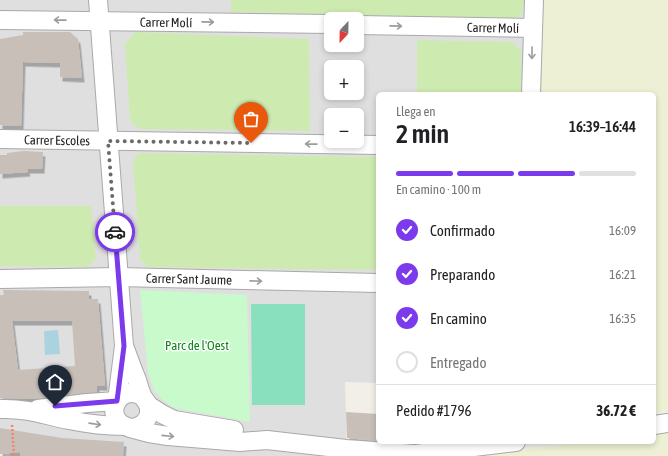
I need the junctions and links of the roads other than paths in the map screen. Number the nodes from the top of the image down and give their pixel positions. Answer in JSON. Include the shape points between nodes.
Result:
{"nodes":[{"id":1,"x":98,"y":0,"type":"edge"},
{"id":2,"x":534,"y":0,"type":"edge"},
{"id":3,"x":0,"y":20,"type":"edge"},
{"id":4,"x":99,"y":20,"type":"junction"},
{"id":5,"x":324,"y":24,"type":"edge"},
{"id":6,"x":364,"y":25,"type":"edge"},
{"id":7,"x":533,"y":28,"type":"junction"},
{"id":8,"x":531,"y":92,"type":"edge"},
{"id":9,"x":0,"y":139,"type":"edge"},
{"id":10,"x":108,"y":141,"type":"junction"},
{"id":11,"x":376,"y":145,"type":"edge"},
{"id":12,"x":119,"y":277,"type":"junction"},
{"id":13,"x":0,"y":279,"type":"edge"},
{"id":14,"x":376,"y":284,"type":"edge"},
{"id":15,"x":124,"y":346,"type":"junction"},
{"id":16,"x":145,"y":400,"type":"junction"},
{"id":17,"x":117,"y":401,"type":"junction"},
{"id":18,"x":5,"y":409,"type":"edge"},
{"id":19,"x":30,"y":410,"type":"junction"},
{"id":20,"x":668,"y":423,"type":"edge"},
{"id":21,"x":656,"y":425,"type":"edge"},
{"id":22,"x":127,"y":427,"type":"junction"},
{"id":23,"x":267,"y":440,"type":"junction"},
{"id":24,"x":499,"y":444,"type":"edge"}],
"edges":[{"from":1,"to":4,"type":"street"},
{"from":2,"to":7,"type":"street"},
{"from":4,"to":3,"type":"street","name":"Carrer Molí","one_way":true},
{"from":4,"to":5,"type":"street","name":"Carrer Molí","one_way":true},
{"from":4,"to":10,"type":"street"},
{"from":6,"to":7,"type":"street","name":"Carrer Molí","one_way":true},
{"from":7,"to":8,"type":"street","one_way":true},
{"from":9,"to":10,"type":"street","name":"Carrer Escoles"},
{"from":11,"to":10,"type":"street","name":"Carrer Escoles","one_way":true},
{"from":10,"to":12,"type":"street"},
{"from":12,"to":13,"type":"street","name":"Carrer Sant Jaume"},
{"from":12,"to":14,"type":"street","name":"Carrer Sant Jaume","one_way":true},
{"from":12,"to":15,"type":"street"},
{"from":15,"to":16,"type":"street"},
{"from":15,"to":17,"type":"street"},
{"from":16,"to":17,"type":"street","via":[[134,393],[129,393]]},
{"from":16,"to":22,"type":"street","via":[[149,415],[146,421],[137,427]]},
{"from":16,"to":23,"type":"street","via":[[174,420],[240,431]]},
{"from":17,"to":19,"type":"street"},
{"from":17,"to":22,"type":"street","via":[[115,416]]},
{"from":18,"to":19,"type":"street"},
{"from":19,"to":22,"type":"street","one_way":true,"via":[[71,421]]},
{"from":20,"to":21,"type":"street"},
{"from":22,"to":23,"type":"street","one_way":true,"via":[[168,436],[240,442]]},
{"from":23,"to":24,"type":"street","via":[[415,454]]}]}
